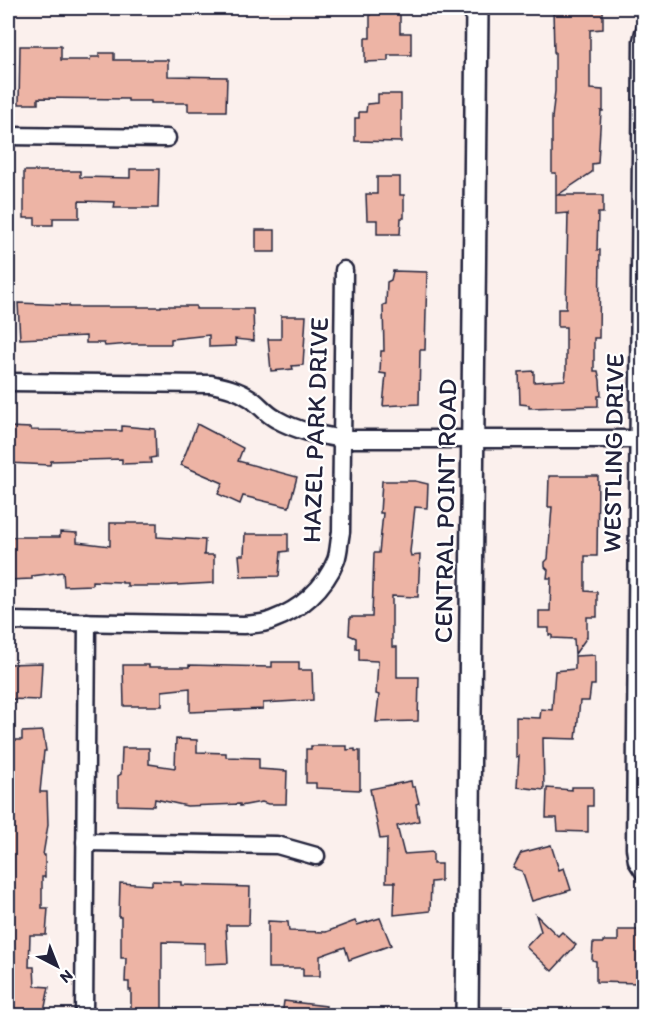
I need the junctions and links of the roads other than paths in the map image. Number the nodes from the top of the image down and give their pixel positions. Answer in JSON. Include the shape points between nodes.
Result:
{"nodes":[{"id":1,"x":477,"y":8,"type":"edge"},
{"id":2,"x":644,"y":32,"type":"edge"},
{"id":3,"x":8,"y":136,"type":"edge"},
{"id":4,"x":167,"y":138,"type":"dead end"},
{"id":5,"x":344,"y":270,"type":"dead end"},
{"id":6,"x":8,"y":382,"type":"edge"},
{"id":7,"x":343,"y":439,"type":"junction"},
{"id":8,"x":639,"y":439,"type":"junction"},
{"id":9,"x":473,"y":440,"type":"junction"},
{"id":10,"x":8,"y":621,"type":"edge"},
{"id":11,"x":87,"y":621,"type":"junction"},
{"id":12,"x":85,"y":842,"type":"junction"},
{"id":13,"x":316,"y":856,"type":"dead end"},
{"id":14,"x":644,"y":872,"type":"edge"},
{"id":15,"x":467,"y":1014,"type":"edge"},
{"id":16,"x":84,"y":1016,"type":"edge"},
{"id":17,"x":525,"y":1016,"type":"edge"}],
"edges":[{"from":1,"to":9,"type":"street","name":"CENTRAL POINT ROAD"},
{"from":2,"to":8,"type":"street","name":"WESTLING DRIVE"},
{"from":3,"to":4,"type":"street"},
{"from":5,"to":7,"type":"street","name":"HAZEL PARK DRIVE"},
{"from":6,"to":7,"type":"street","via":[[211,384],[250,398],[273,418],[294,429]]},
{"from":7,"to":9,"type":"street"},
{"from":7,"to":11,"type":"street","name":"HAZEL PARK DRIVE","via":[[341,532],[336,559],[310,598],[292,611],[244,626]]},
{"from":8,"to":9,"type":"street"},
{"from":8,"to":14,"type":"street","name":"WESTLING DRIVE","via":[[635,848]]},
{"from":9,"to":15,"type":"street","name":"CENTRAL POINT ROAD"},
{"from":10,"to":11,"type":"street","name":"HAZEL PARK DRIVE"},
{"from":11,"to":12,"type":"street"},
{"from":12,"to":13,"type":"street","via":[[278,844]]},
{"from":12,"to":16,"type":"street"},
{"from":15,"to":17,"type":"lane"}]}
